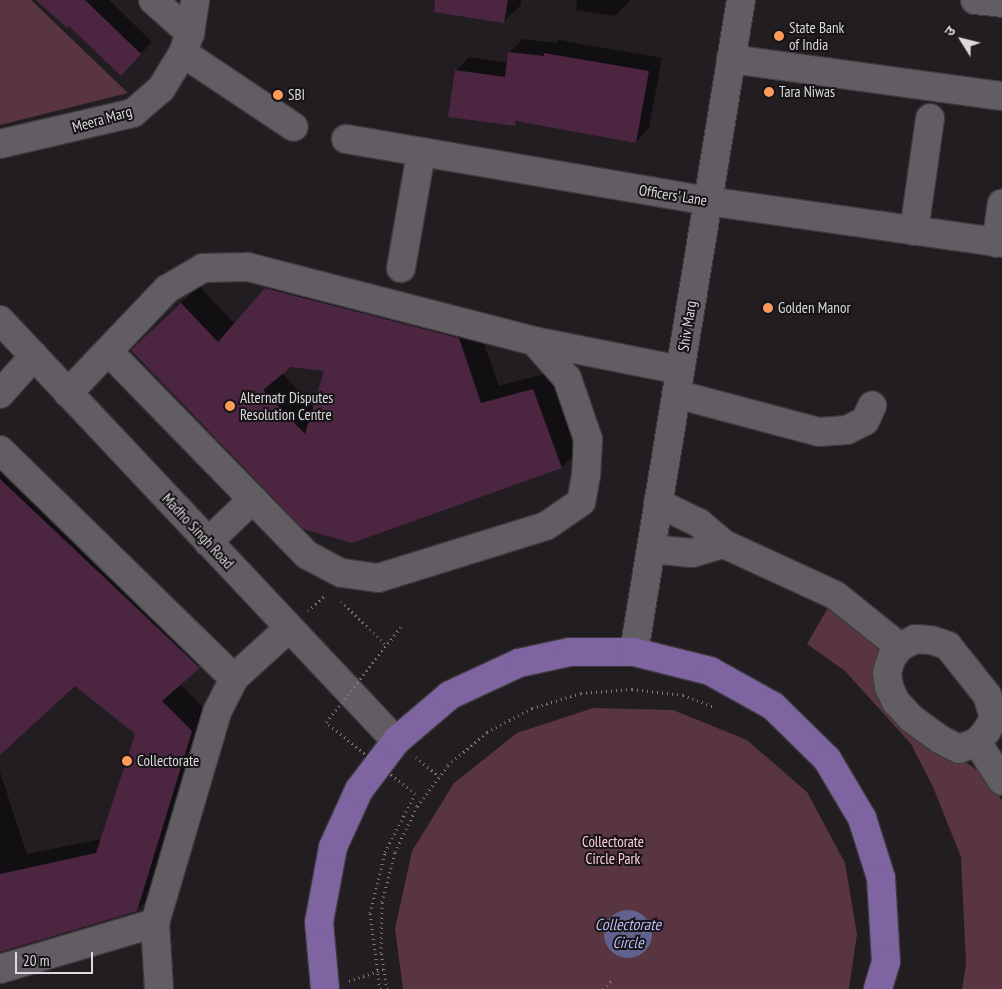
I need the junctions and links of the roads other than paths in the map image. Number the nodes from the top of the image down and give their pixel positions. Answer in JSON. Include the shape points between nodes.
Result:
{"nodes":[{"id":1,"x":154,"y":0,"type":"edge"},
{"id":2,"x":195,"y":0,"type":"edge"},
{"id":3,"x":741,"y":0,"type":"edge"},
{"id":4,"x":975,"y":0,"type":"edge"},
{"id":5,"x":1002,"y":3,"type":"edge"},
{"id":6,"x":187,"y":43,"type":"junction"},
{"id":7,"x":731,"y":59,"type":"junction"},
{"id":8,"x":1002,"y":96,"type":"edge"},
{"id":9,"x":930,"y":118,"type":"dead end"},
{"id":10,"x":294,"y":127,"type":"dead end"},
{"id":11,"x":346,"y":139,"type":"dead end"},
{"id":12,"x":0,"y":144,"type":"edge"},
{"id":13,"x":421,"y":153,"type":"junction"},
{"id":14,"x":708,"y":201,"type":"junction"},
{"id":15,"x":1002,"y":203,"type":"edge"},
{"id":16,"x":914,"y":231,"type":"junction"},
{"id":17,"x":999,"y":243,"type":"edge"},
{"id":18,"x":401,"y":268,"type":"dead end"},
{"id":19,"x":0,"y":320,"type":"edge"},
{"id":20,"x":534,"y":341,"type":"junction"},
{"id":21,"x":108,"y":351,"type":"junction"},
{"id":22,"x":34,"y":356,"type":"junction"},
{"id":23,"x":678,"y":382,"type":"junction"},
{"id":24,"x":68,"y":393,"type":"junction"},
{"id":25,"x":0,"y":394,"type":"edge"},
{"id":26,"x":872,"y":406,"type":"dead end"},
{"id":27,"x":0,"y":450,"type":"edge"},
{"id":28,"x":253,"y":499,"type":"junction"},
{"id":29,"x":658,"y":503,"type":"junction"},
{"id":30,"x":208,"y":542,"type":"junction"},
{"id":31,"x":724,"y":544,"type":"junction"},
{"id":32,"x":651,"y":549,"type":"junction"},
{"id":33,"x":289,"y":628,"type":"junction"},
{"id":34,"x":900,"y":647,"type":"junction"},
{"id":35,"x":634,"y":652,"type":"junction"},
{"id":36,"x":234,"y":678,"type":"junction"},
{"id":37,"x":396,"y":741,"type":"junction"},
{"id":38,"x":978,"y":742,"type":"junction"},
{"id":39,"x":1002,"y":781,"type":"edge"},
{"id":40,"x":155,"y":923,"type":"junction"},
{"id":41,"x":0,"y":969,"type":"edge"},
{"id":42,"x":159,"y":989,"type":"edge"},
{"id":43,"x":325,"y":989,"type":"edge"},
{"id":44,"x":878,"y":989,"type":"edge"}],
"edges":[{"from":1,"to":6,"type":"street"},
{"from":2,"to":6,"type":"street","name":"Meera Marg"},
{"from":3,"to":7,"type":"street","name":"Shiv Marg"},
{"from":4,"to":5,"type":"street"},
{"from":6,"to":10,"type":"street"},
{"from":6,"to":12,"type":"street","name":"Meera Marg","via":[[161,89],[133,113]]},
{"from":7,"to":8,"type":"street"},
{"from":7,"to":14,"type":"street","name":"Shiv Marg"},
{"from":9,"to":16,"type":"street"},
{"from":11,"to":13,"type":"street","name":"Officers' Lane"},
{"from":13,"to":14,"type":"street","name":"Officers' Lane"},
{"from":13,"to":18,"type":"street"},
{"from":14,"to":16,"type":"street","name":"Officers' Lane"},
{"from":14,"to":23,"type":"street","name":"Shiv Marg"},
{"from":15,"to":17,"type":"street"},
{"from":16,"to":17,"type":"street","name":"Officers' Lane"},
{"from":19,"to":22,"type":"street","name":"Madho Singh Road"},
{"from":20,"to":21,"type":"street","via":[[248,267],[203,268],[167,289]]},
{"from":20,"to":23,"type":"street"},
{"from":20,"to":28,"type":"street","via":[[567,378],[588,439],[581,502],[546,526],[378,578],[340,574],[307,555]]},
{"from":21,"to":24,"type":"street"},
{"from":21,"to":28,"type":"street"},
{"from":22,"to":24,"type":"street","name":"Madho Singh Road"},
{"from":22,"to":25,"type":"street"},
{"from":23,"to":26,"type":"street","via":[[819,432],[847,430],[856,426],[865,421]]},
{"from":23,"to":29,"type":"street","name":"Shiv Marg"},
{"from":24,"to":30,"type":"street","name":"Madho Singh Road"},
{"from":27,"to":36,"type":"street"},
{"from":28,"to":30,"type":"street"},
{"from":29,"to":31,"type":"street","via":[[699,523]]},
{"from":29,"to":32,"type":"street","name":"Shiv Marg"},
{"from":30,"to":33,"type":"street","name":"Madho Singh Road"},
{"from":31,"to":32,"type":"street","via":[[692,552]]},
{"from":31,"to":34,"type":"street","via":[[835,595]]},
{"from":32,"to":35,"type":"street","name":"Shiv Marg"},
{"from":33,"to":36,"type":"street"},
{"from":33,"to":37,"type":"street","name":"Madho Singh Road"},
{"from":34,"to":38,"type":"street","via":[[892,657],[888,672],[889,687],[896,702],[912,719],[959,749]]},
{"from":34,"to":38,"type":"street","via":[[915,639],[932,640],[948,646],[966,666],[987,695],[994,718]]},
{"from":35,"to":37,"type":"main road","via":[[570,652],[519,663],[450,695]]},
{"from":35,"to":44,"type":"main road","via":[[710,671],[773,706],[827,759],[862,818],[881,878],[886,962]]},
{"from":36,"to":40,"type":"street","via":[[216,712]]},
{"from":37,"to":43,"type":"main road","via":[[359,790],[333,848],[319,922]]},
{"from":38,"to":39,"type":"street"},
{"from":40,"to":41,"type":"street"},
{"from":40,"to":42,"type":"street"}]}
